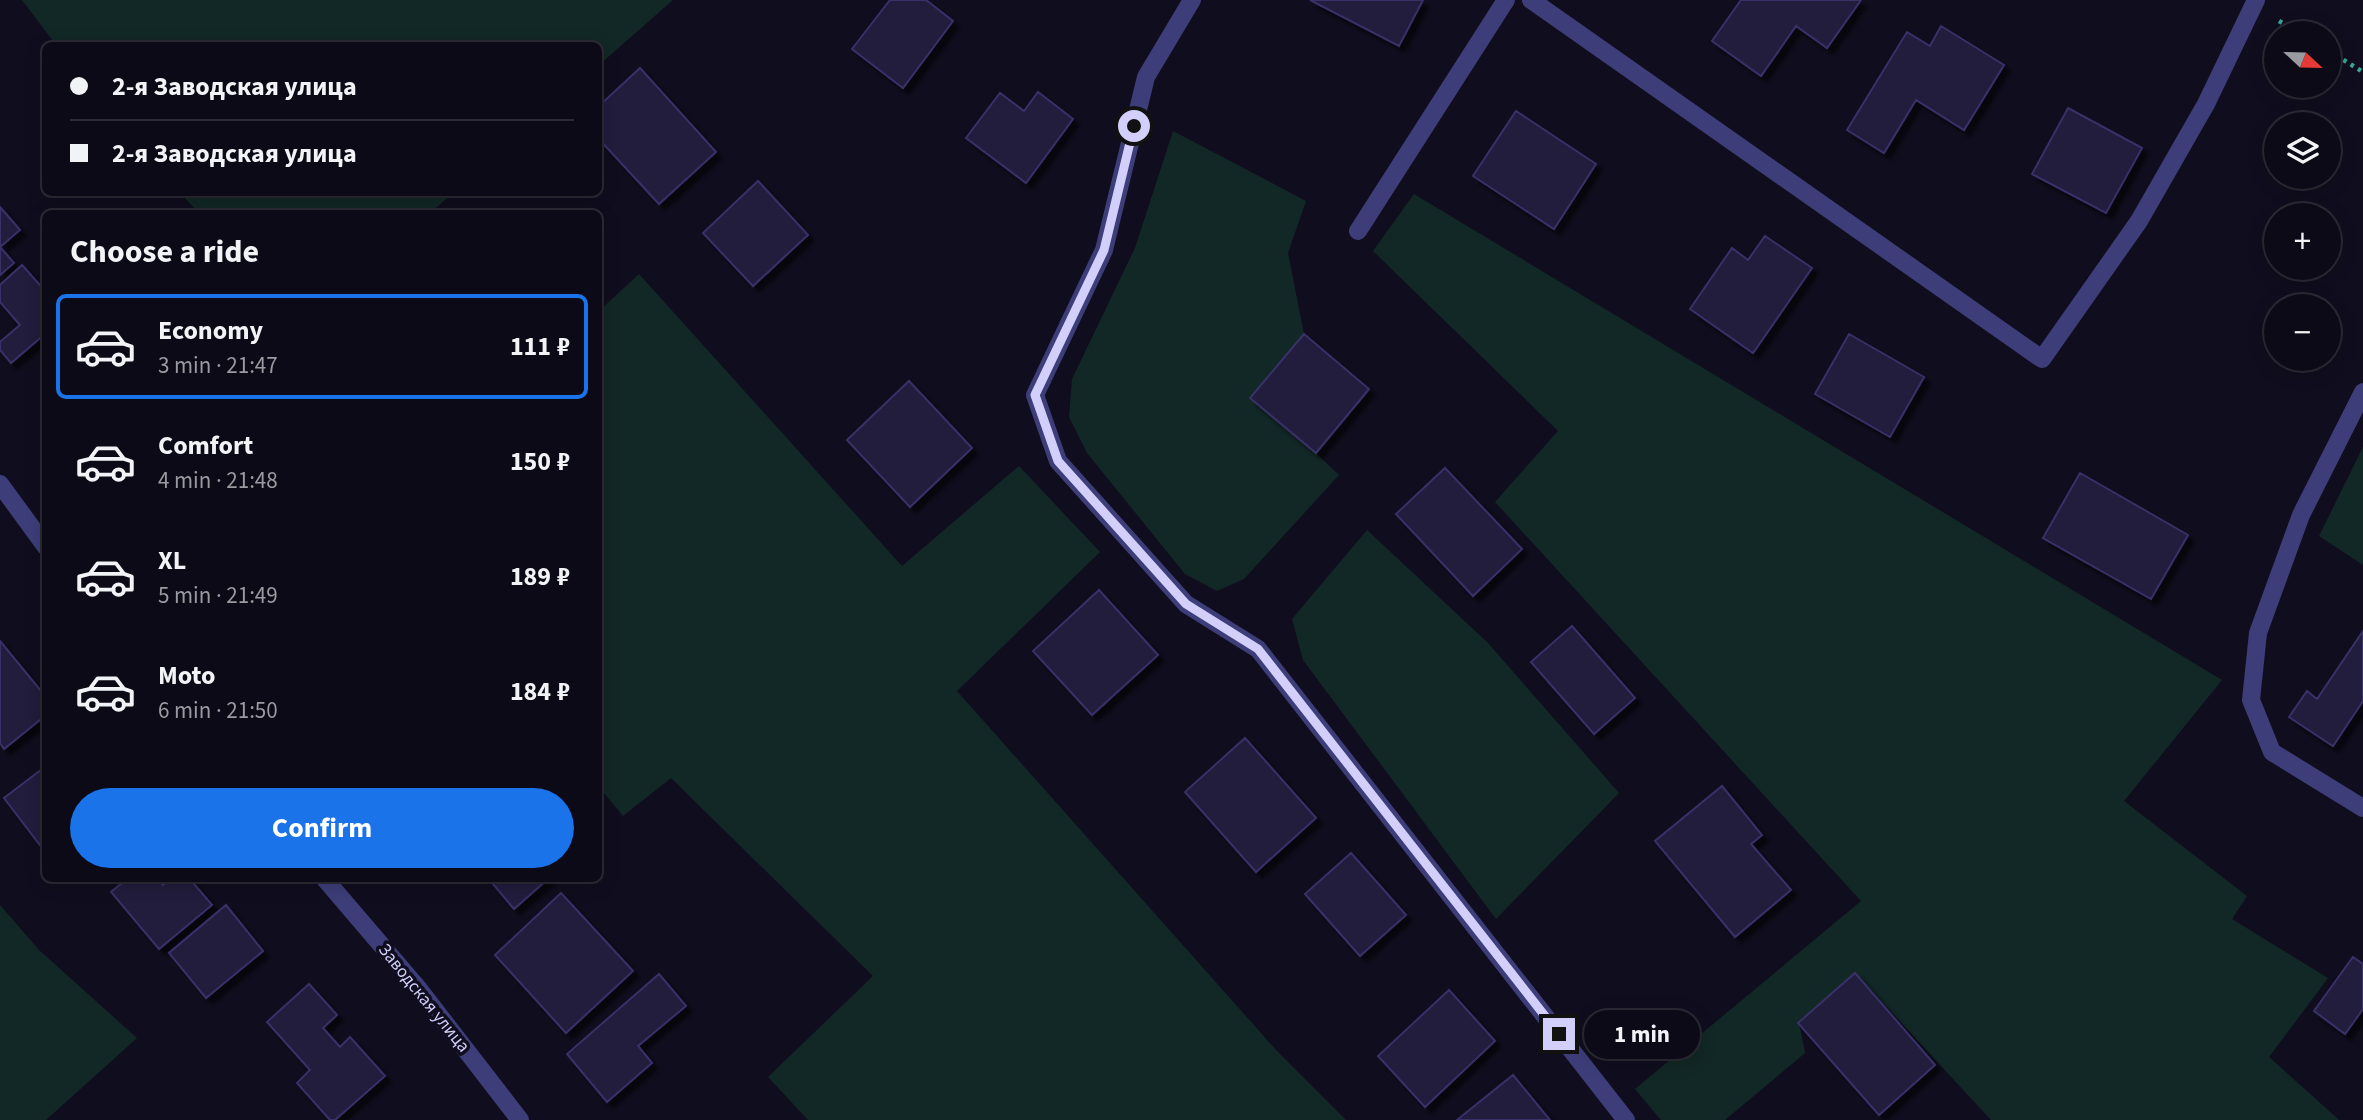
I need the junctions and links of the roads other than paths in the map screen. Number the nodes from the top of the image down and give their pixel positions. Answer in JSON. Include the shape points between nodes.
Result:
{"nodes":[{"id":1,"x":1192,"y":0,"type":"edge"},
{"id":2,"x":1506,"y":0,"type":"edge"},
{"id":3,"x":1531,"y":0,"type":"edge"},
{"id":4,"x":2256,"y":0,"type":"edge"},
{"id":5,"x":1358,"y":231,"type":"dead end"},
{"id":6,"x":2363,"y":392,"type":"edge"},
{"id":7,"x":0,"y":484,"type":"edge"},
{"id":8,"x":42,"y":542,"type":"edge"},
{"id":9,"x":2363,"y":808,"type":"edge"},
{"id":10,"x":327,"y":882,"type":"edge"},
{"id":11,"x":520,"y":1120,"type":"edge"},
{"id":12,"x":1626,"y":1120,"type":"edge"}],
"edges":[{"from":1,"to":12,"type":"street","via":[[1146,77],[1104,250],[1035,395],[1058,461],[1186,604],[1258,649]]},
{"from":2,"to":5,"type":"street"},
{"from":3,"to":4,"type":"street","via":[[2042,359],[2139,221],[2206,104]]},
{"from":6,"to":9,"type":"street","via":[[2301,514],[2258,633],[2251,700],[2272,751]]},
{"from":7,"to":8,"type":"street"},
{"from":10,"to":11,"type":"street","name":"Заводская улица","via":[[418,988]]}]}
